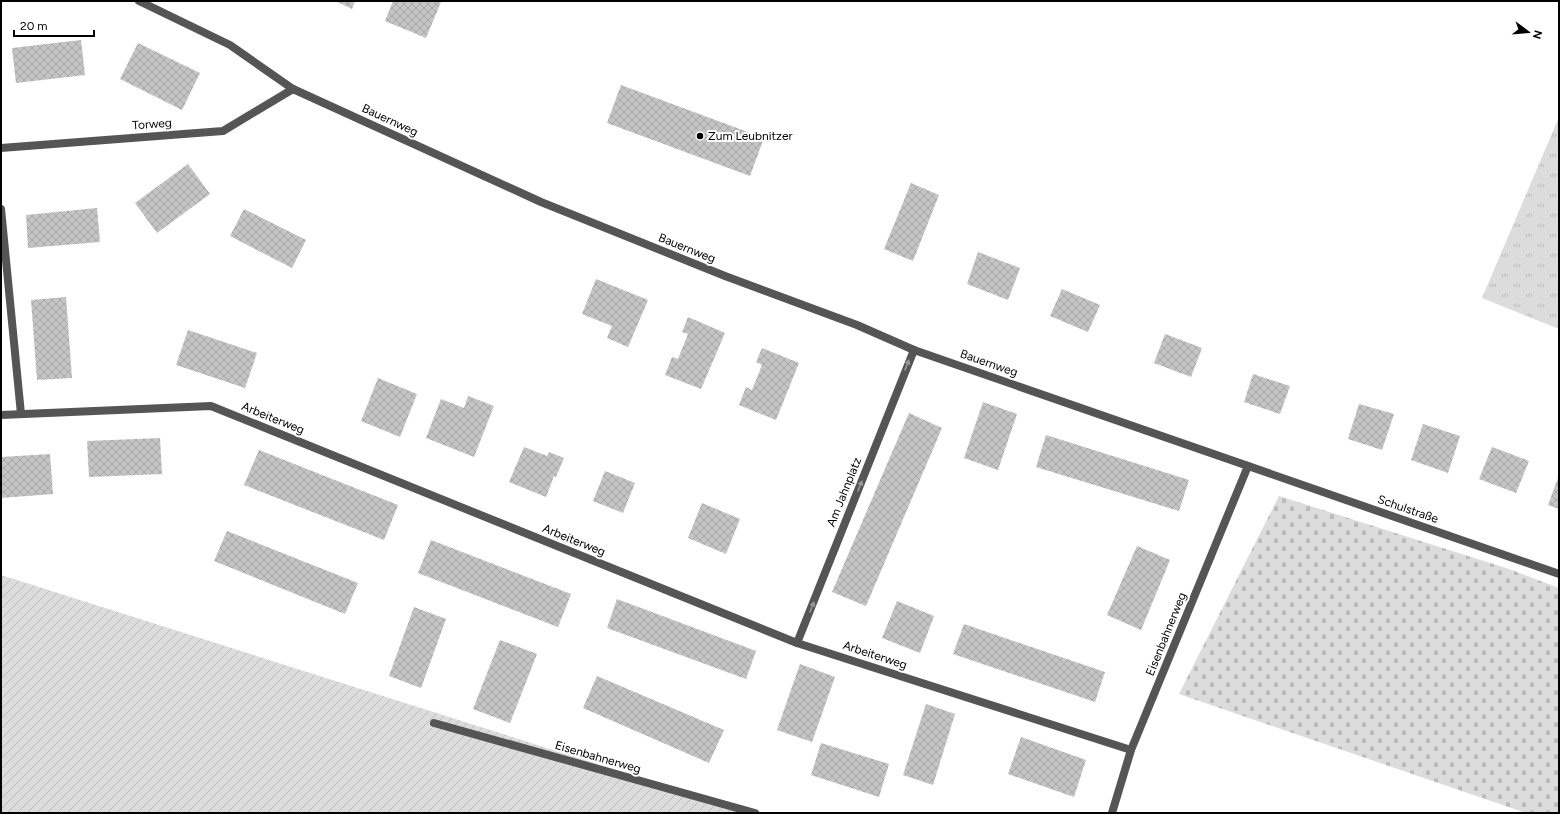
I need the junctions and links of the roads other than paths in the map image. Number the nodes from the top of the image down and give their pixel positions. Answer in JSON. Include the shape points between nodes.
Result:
{"nodes":[{"id":1,"x":139,"y":1,"type":"edge"},
{"id":2,"x":293,"y":89,"type":"junction"},
{"id":3,"x":1,"y":148,"type":"edge"},
{"id":4,"x":1,"y":209,"type":"edge"},
{"id":5,"x":914,"y":350,"type":"junction"},
{"id":6,"x":21,"y":414,"type":"junction"},
{"id":7,"x":1,"y":415,"type":"edge"},
{"id":8,"x":1248,"y":466,"type":"junction"},
{"id":9,"x":1559,"y":574,"type":"edge"},
{"id":10,"x":797,"y":643,"type":"junction"},
{"id":11,"x":434,"y":723,"type":"dead end"},
{"id":12,"x":1131,"y":750,"type":"junction"},
{"id":13,"x":755,"y":813,"type":"edge"},
{"id":14,"x":1112,"y":813,"type":"edge"}],
"edges":[{"from":1,"to":2,"type":"street","name":"Bauernweg","via":[[230,45]]},
{"from":2,"to":3,"type":"street","name":"Torweg","via":[[223,131]]},
{"from":2,"to":5,"type":"street","name":"Bauernweg","via":[[541,202],[725,276],[857,325]]},
{"from":4,"to":6,"type":"street"},
{"from":5,"to":8,"type":"street","name":"Bauernweg"},
{"from":10,"to":5,"type":"street","name":"Am Jahnplatz","one_way":true},
{"from":6,"to":7,"type":"street","name":"Arbeiterweg"},
{"from":6,"to":10,"type":"street","name":"Arbeiterweg","via":[[211,406]]},
{"from":8,"to":9,"type":"street","name":"Schulstraße"},
{"from":8,"to":12,"type":"street","name":"Eisenbahnerweg"},
{"from":10,"to":12,"type":"street","name":"Arbeiterweg"},
{"from":11,"to":13,"type":"street","name":"Eisenbahnerweg"},
{"from":12,"to":14,"type":"street","name":"Eisenbahnerweg"}]}
